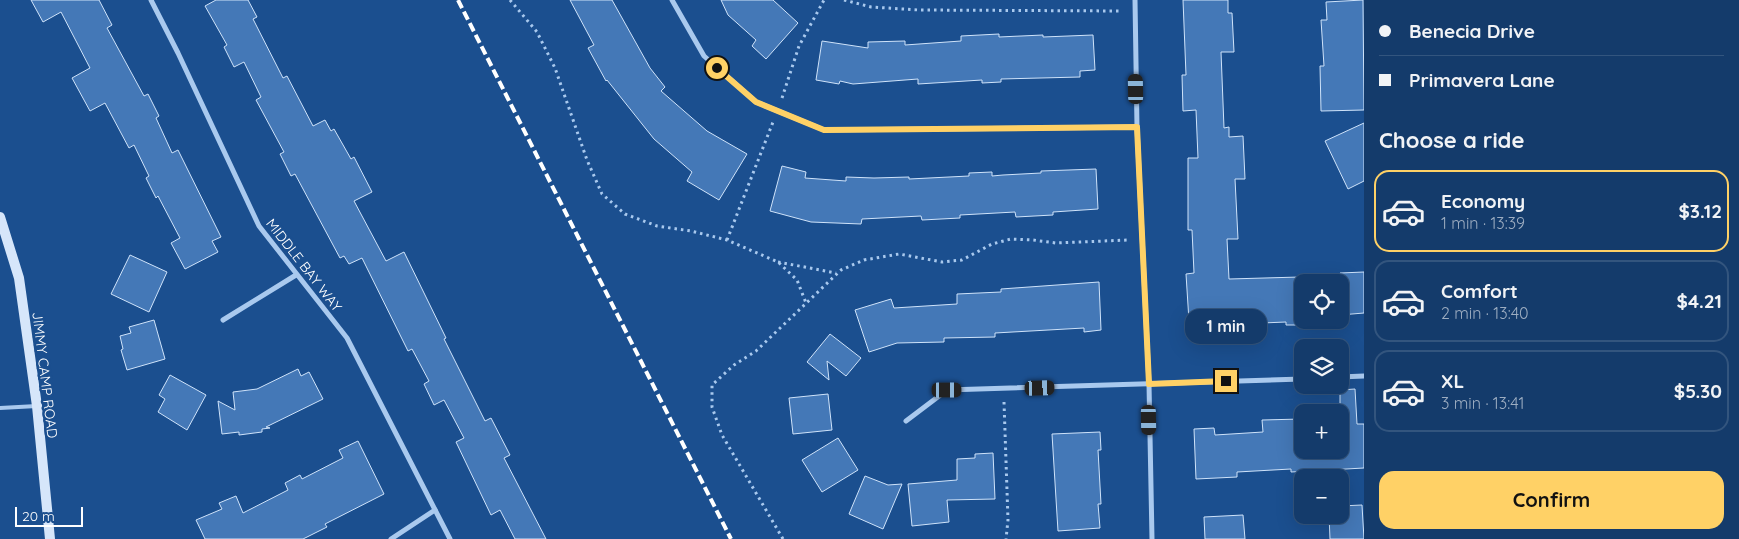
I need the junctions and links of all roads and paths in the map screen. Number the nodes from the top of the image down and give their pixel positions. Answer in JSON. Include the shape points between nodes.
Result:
{"nodes":[{"id":1,"x":151,"y":0,"type":"edge"},
{"id":2,"x":510,"y":0,"type":"edge"},
{"id":3,"x":672,"y":0,"type":"edge"},
{"id":4,"x":824,"y":0,"type":"edge"},
{"id":5,"x":844,"y":0,"type":"edge"},
{"id":6,"x":1135,"y":0,"type":"edge"},
{"id":7,"x":1135,"y":12,"type":"junction"},
{"id":8,"x":778,"y":111,"type":"junction"},
{"id":9,"x":1137,"y":127,"type":"junction"},
{"id":10,"x":0,"y":217,"type":"edge"},
{"id":11,"x":727,"y":240,"type":"junction"},
{"id":12,"x":1142,"y":240,"type":"junction"},
{"id":13,"x":778,"y":262,"type":"junction"},
{"id":14,"x":837,"y":274,"type":"junction"},
{"id":15,"x":296,"y":275,"type":"junction"},
{"id":16,"x":806,"y":303,"type":"junction"},
{"id":17,"x":223,"y":320,"type":"dead end"},
{"id":18,"x":1364,"y":376,"type":"edge"},
{"id":19,"x":1349,"y":377,"type":"edge"},
{"id":20,"x":1294,"y":379,"type":"edge"},
{"id":21,"x":1149,"y":384,"type":"junction"},
{"id":22,"x":1003,"y":389,"type":"junction"},
{"id":23,"x":36,"y":406,"type":"junction"},
{"id":24,"x":0,"y":408,"type":"edge"},
{"id":25,"x":906,"y":420,"type":"dead end"},
{"id":26,"x":435,"y":510,"type":"junction"},
{"id":27,"x":50,"y":539,"type":"edge"},
{"id":28,"x":391,"y":539,"type":"edge"},
{"id":29,"x":450,"y":539,"type":"edge"},
{"id":30,"x":783,"y":539,"type":"edge"},
{"id":31,"x":1006,"y":539,"type":"edge"},
{"id":32,"x":1152,"y":539,"type":"edge"}],
"edges":[{"from":1,"to":15,"type":"street","name":"MIDDLE BAY WAY","via":[[259,226]]},
{"from":2,"to":11,"type":"path","via":[[537,32],[602,194],[625,214],[657,226]]},
{"from":3,"to":8,"type":"street","via":[[704,56],[756,102]]},
{"from":4,"to":8,"type":"path","via":[[799,46]]},
{"from":5,"to":7,"type":"path","via":[[871,7],[919,10]]},
{"from":6,"to":7,"type":"street"},
{"from":7,"to":9,"type":"street"},
{"from":8,"to":9,"type":"street","via":[[824,130]]},
{"from":8,"to":11,"type":"path"},
{"from":9,"to":12,"type":"street"},
{"from":10,"to":23,"type":"street","name":"JIMMY CAMP ROAD","via":[[19,278]]},
{"from":11,"to":13,"type":"path"},
{"from":12,"to":14,"type":"path","via":[[1056,243],[1011,239],[992,244],[962,260],[942,262],[899,254],[864,260]]},
{"from":12,"to":21,"type":"street"},
{"from":13,"to":14,"type":"path"},
{"from":13,"to":16,"type":"path","via":[[797,280]]},
{"from":14,"to":16,"type":"path"},
{"from":15,"to":17,"type":"street"},
{"from":15,"to":26,"type":"street","name":"MIDDLE BAY WAY","via":[[348,338]]},
{"from":16,"to":30,"type":"path","via":[[756,351],[712,385],[712,407],[722,435]]},
{"from":18,"to":19,"type":"street"},
{"from":20,"to":21,"type":"street"},
{"from":21,"to":22,"type":"street"},
{"from":21,"to":32,"type":"street"},
{"from":22,"to":25,"type":"street","via":[[947,390]]},
{"from":22,"to":31,"type":"path"},
{"from":23,"to":24,"type":"lane"},
{"from":23,"to":27,"type":"street","name":"JIMMY CAMP ROAD"},
{"from":26,"to":28,"type":"street"},
{"from":26,"to":29,"type":"street","name":"MIDDLE BAY WAY"}]}
